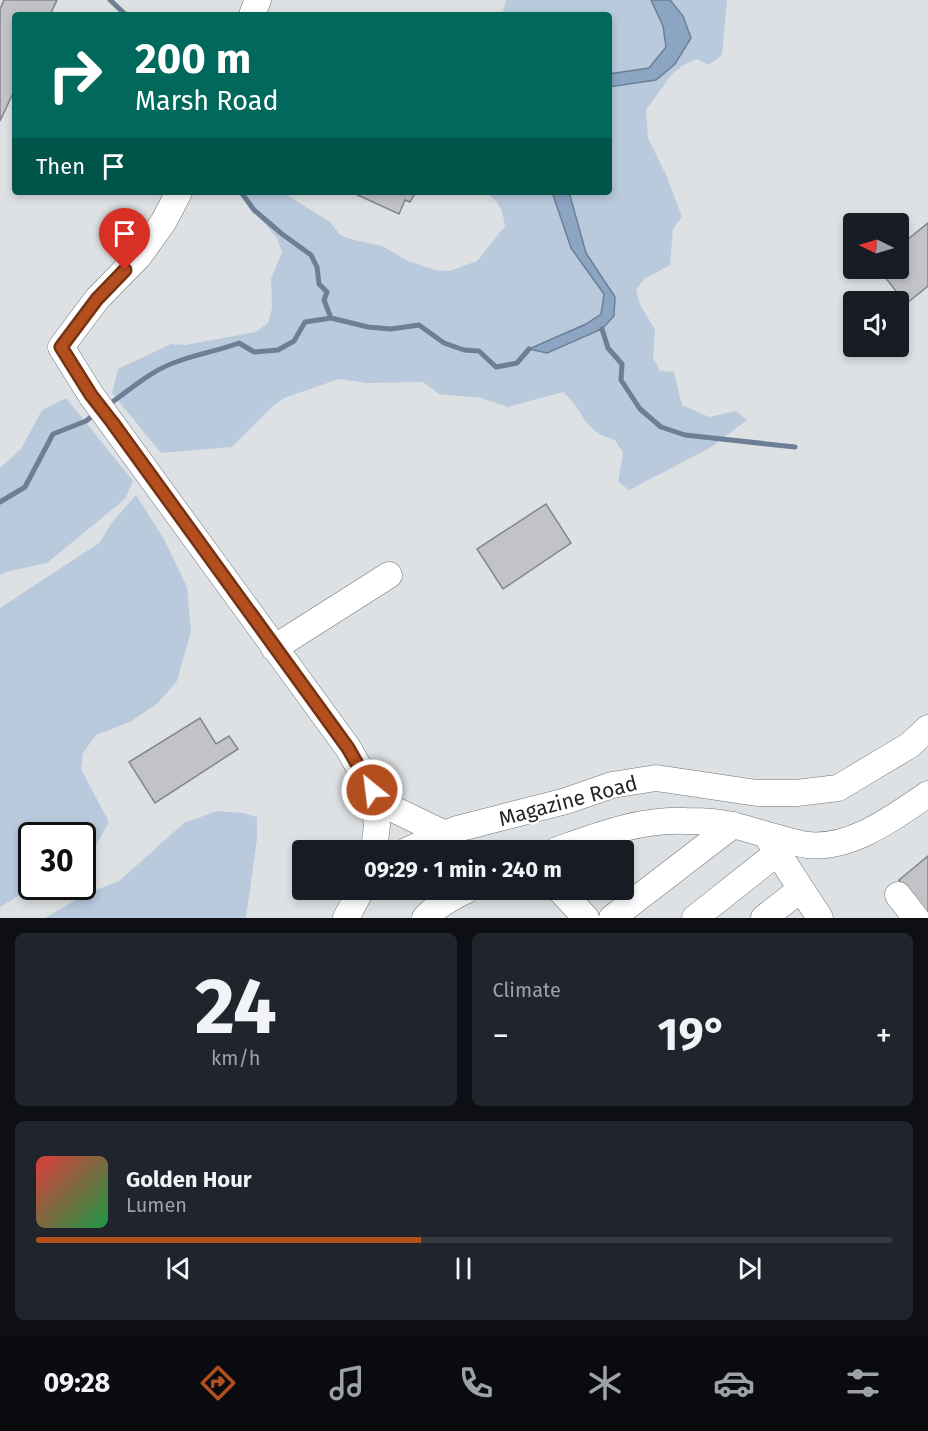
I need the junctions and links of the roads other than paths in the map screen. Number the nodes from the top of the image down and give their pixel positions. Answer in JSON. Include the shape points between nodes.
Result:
{"nodes":[{"id":1,"x":177,"y":195,"type":"edge"},
{"id":2,"x":388,"y":575,"type":"dead end"},
{"id":3,"x":274,"y":648,"type":"junction"},
{"id":4,"x":927,"y":731,"type":"edge"},
{"id":5,"x":372,"y":790,"type":"junction"},
{"id":6,"x":928,"y":794,"type":"edge"},
{"id":7,"x":733,"y":825,"type":"junction"},
{"id":8,"x":446,"y":834,"type":"junction"},
{"id":9,"x":375,"y":840,"type":"edge"},
{"id":10,"x":432,"y":840,"type":"edge"},
{"id":11,"x":585,"y":840,"type":"edge"},
{"id":12,"x":771,"y":843,"type":"junction"},
{"id":13,"x":801,"y":889,"type":"junction"},
{"id":14,"x":898,"y":896,"type":"dead end"},
{"id":15,"x":356,"y":900,"type":"edge"},
{"id":16,"x":446,"y":900,"type":"edge"},
{"id":17,"x":568,"y":900,"type":"edge"},
{"id":18,"x":581,"y":916,"type":"edge"},
{"id":19,"x":346,"y":918,"type":"edge"},
{"id":20,"x":425,"y":918,"type":"edge"},
{"id":21,"x":612,"y":918,"type":"edge"},
{"id":22,"x":695,"y":918,"type":"edge"},
{"id":23,"x":764,"y":918,"type":"edge"},
{"id":24,"x":820,"y":918,"type":"edge"},
{"id":25,"x":916,"y":918,"type":"edge"}],
"edges":[{"from":1,"to":3,"type":"street","via":[[139,255],[97,299],[61,347],[91,395]]},
{"from":2,"to":3,"type":"street"},
{"from":3,"to":5,"type":"street","via":[[348,748]]},
{"from":4,"to":8,"type":"street","name":"Magazine Road","via":[[910,746],[838,788],[757,793],[656,778],[612,785]]},
{"from":5,"to":8,"type":"street","via":[[389,807]]},
{"from":5,"to":9,"type":"street"},
{"from":6,"to":12,"type":"street","via":[[901,813],[843,842]]},
{"from":7,"to":11,"type":"street","via":[[685,820],[640,823]]},
{"from":7,"to":12,"type":"street"},
{"from":7,"to":21,"type":"street"},
{"from":8,"to":10,"type":"street","name":"Magazine Road"},
{"from":12,"to":13,"type":"street"},
{"from":12,"to":22,"type":"street"},
{"from":13,"to":23,"type":"street"},
{"from":13,"to":24,"type":"street"},
{"from":14,"to":25,"type":"street"},
{"from":15,"to":19,"type":"street"},
{"from":16,"to":20,"type":"street"},
{"from":17,"to":18,"type":"street"}]}
